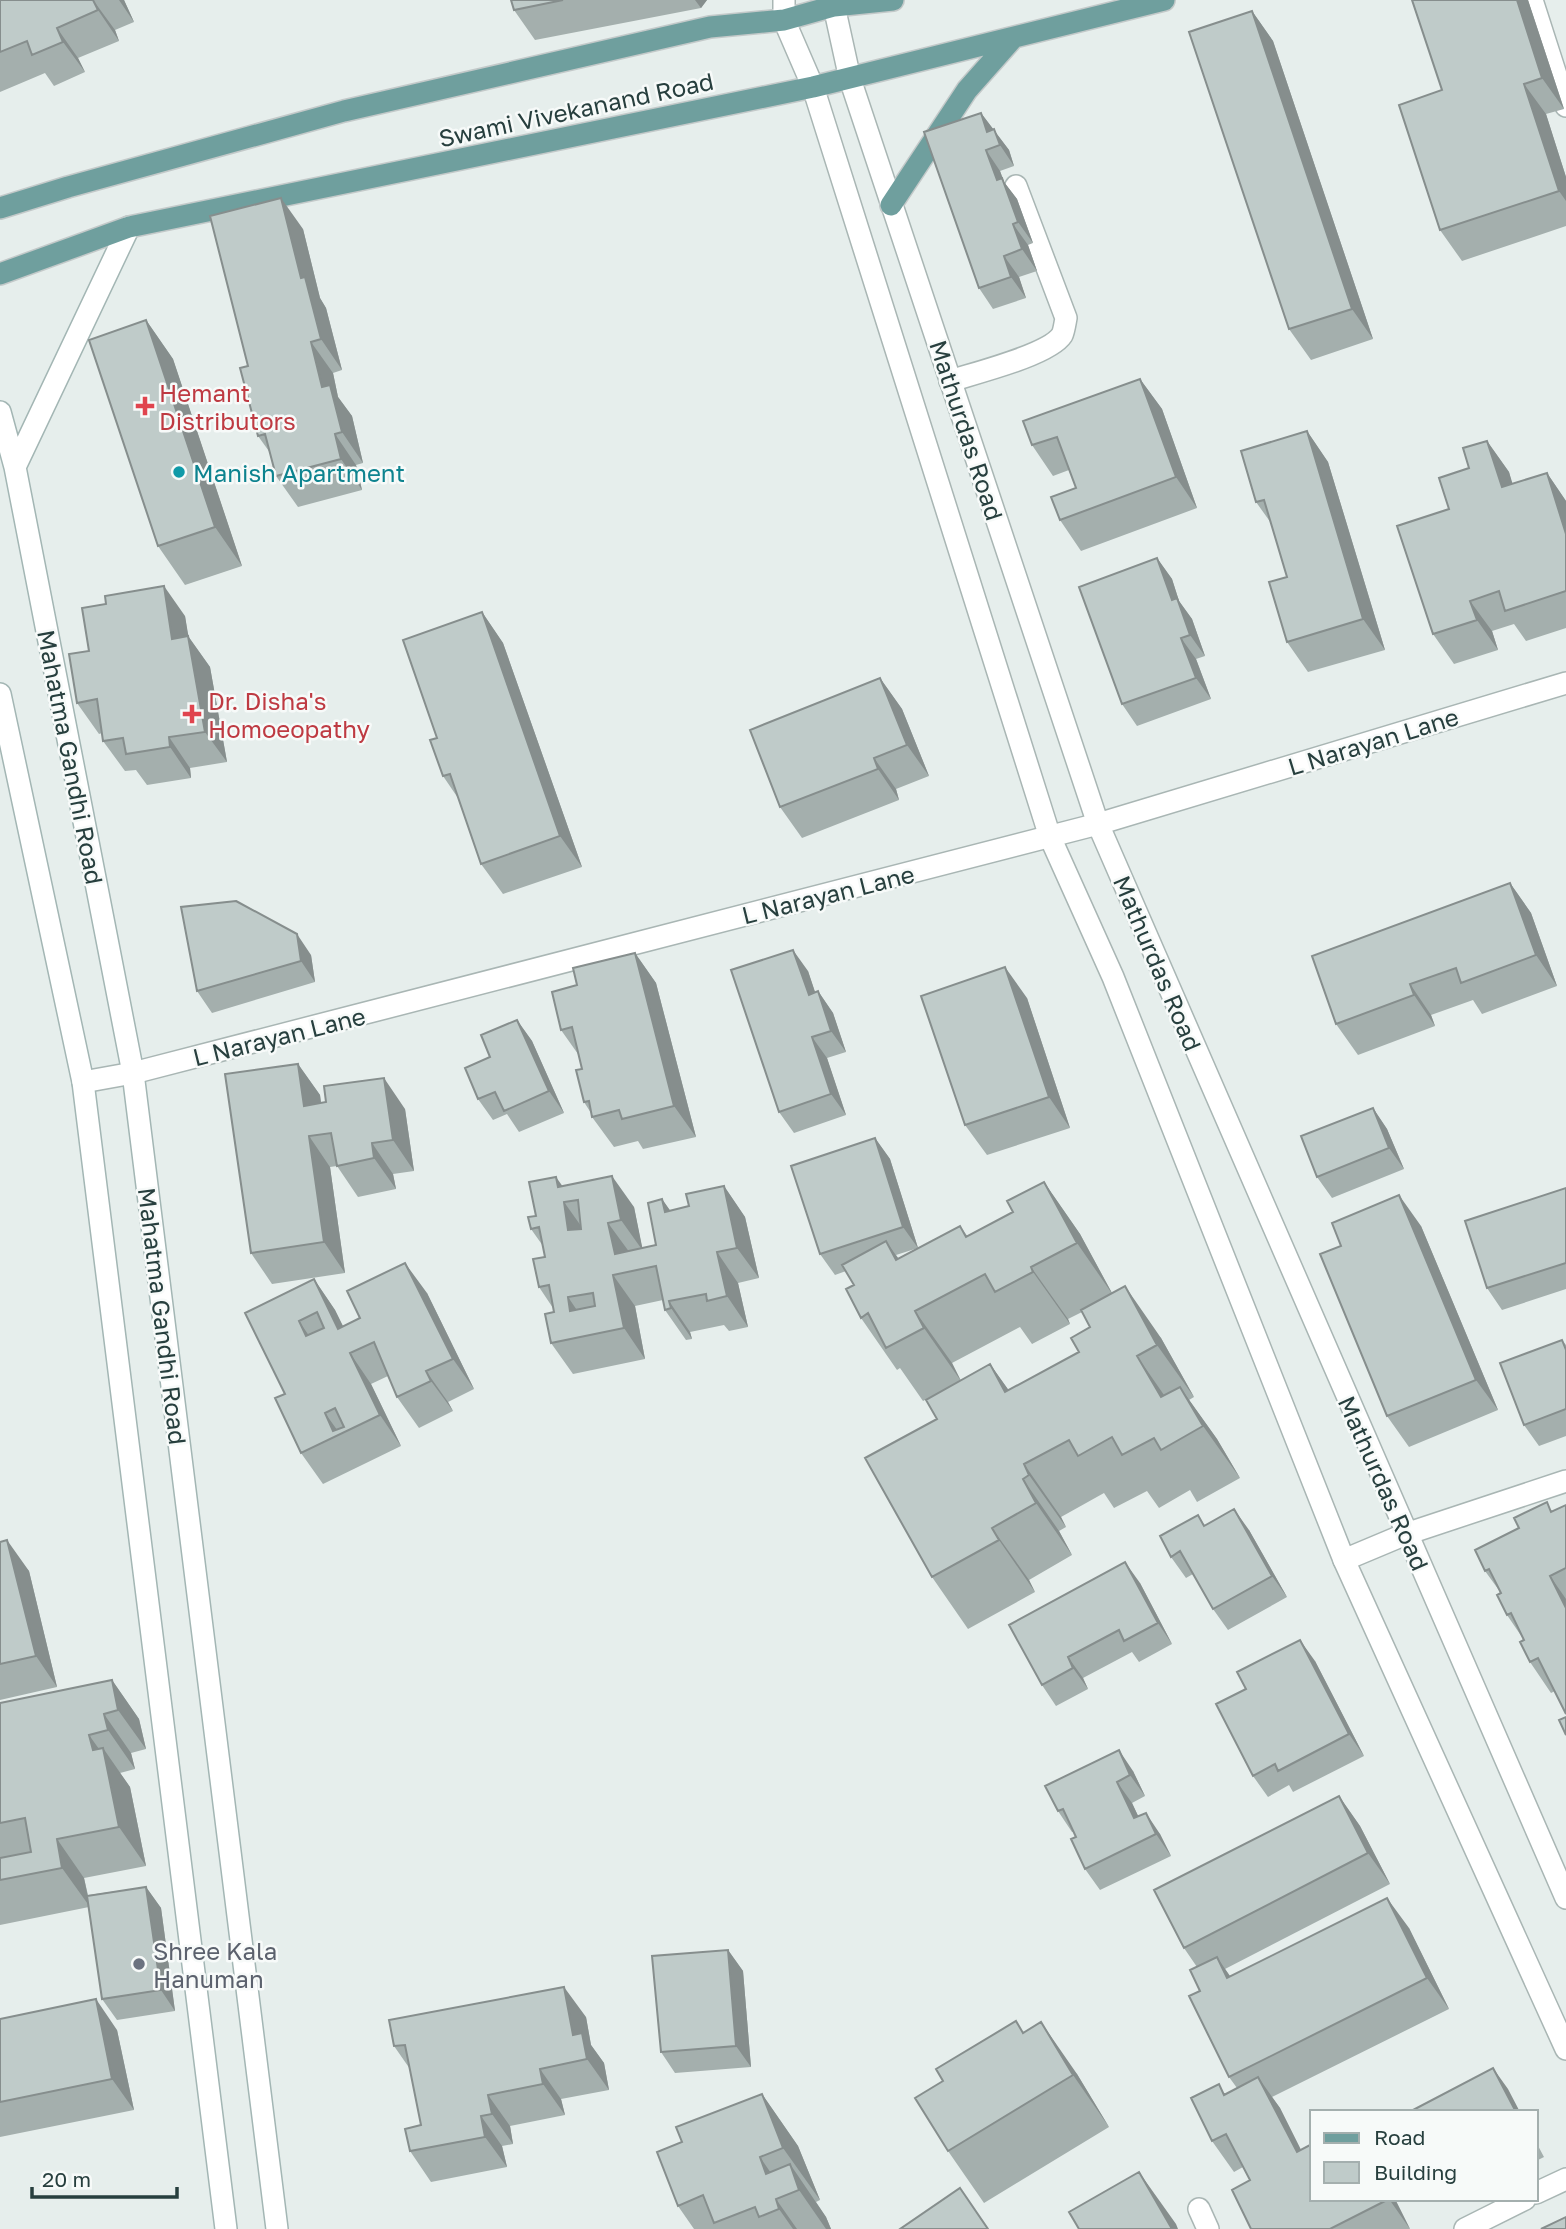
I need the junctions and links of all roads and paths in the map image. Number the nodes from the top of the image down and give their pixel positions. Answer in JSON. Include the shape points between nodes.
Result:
{"nodes":[{"id":1,"x":893,"y":0,"type":"edge"},
{"id":2,"x":1164,"y":0,"type":"edge"},
{"id":3,"x":1532,"y":0,"type":"edge"},
{"id":4,"x":831,"y":3,"type":"edge"},
{"id":5,"x":784,"y":10,"type":"edge"},
{"id":6,"x":1013,"y":38,"type":"junction"},
{"id":7,"x":850,"y":79,"type":"junction"},
{"id":8,"x":813,"y":87,"type":"junction"},
{"id":9,"x":1566,"y":106,"type":"edge"},
{"id":10,"x":1016,"y":186,"type":"dead end"},
{"id":11,"x":891,"y":205,"type":"junction"},
{"id":12,"x":0,"y":208,"type":"edge"},
{"id":13,"x":129,"y":227,"type":"junction"},
{"id":14,"x":0,"y":274,"type":"edge"},
{"id":15,"x":950,"y":381,"type":"junction"},
{"id":16,"x":0,"y":412,"type":"edge"},
{"id":17,"x":15,"y":467,"type":"junction"},
{"id":18,"x":1566,"y":683,"type":"edge"},
{"id":19,"x":0,"y":694,"type":"edge"},
{"id":20,"x":1098,"y":824,"type":"junction"},
{"id":21,"x":1050,"y":837,"type":"junction"},
{"id":22,"x":133,"y":1073,"type":"junction"},
{"id":23,"x":83,"y":1082,"type":"junction"},
{"id":24,"x":1566,"y":1481,"type":"edge"},
{"id":25,"x":1406,"y":1534,"type":"junction"},
{"id":26,"x":1344,"y":1560,"type":"junction"},
{"id":27,"x":1566,"y":1898,"type":"edge"},
{"id":28,"x":1566,"y":2049,"type":"edge"},
{"id":29,"x":1566,"y":2179,"type":"edge"},
{"id":30,"x":1538,"y":2192,"type":"edge"},
{"id":31,"x":1521,"y":2201,"type":"edge"},
{"id":32,"x":1199,"y":2209,"type":"dead end"},
{"id":33,"x":226,"y":2229,"type":"edge"},
{"id":34,"x":276,"y":2229,"type":"edge"},
{"id":35,"x":1208,"y":2229,"type":"edge"},
{"id":36,"x":1465,"y":2229,"type":"edge"}],
"edges":[{"from":1,"to":4,"type":"main road","name":"Swami Vivekanand Road"},
{"from":2,"to":6,"type":"main road","name":"Swami Vivekanand Road"},
{"from":3,"to":9,"type":"street"},
{"from":4,"to":5,"type":"main road","name":"Swami Vivekanand Road"},
{"from":4,"to":7,"type":"street","name":"Mathurdas Road"},
{"from":5,"to":8,"type":"street"},
{"from":5,"to":12,"type":"main road","name":"Swami Vivekanand Road","via":[[344,111]]},
{"from":6,"to":7,"type":"main road","name":"Swami Vivekanand Road"},
{"from":6,"to":11,"type":"main road","via":[[967,90]]},
{"from":7,"to":8,"type":"main road","name":"Swami Vivekanand Road"},
{"from":7,"to":11,"type":"street","name":"Mathurdas Road"},
{"from":8,"to":13,"type":"main road","name":"Swami Vivekanand Road"},
{"from":8,"to":21,"type":"street"},
{"from":10,"to":15,"type":"street","via":[[1066,318],[1063,334],[1033,354]]},
{"from":11,"to":15,"type":"street","name":"Mathurdas Road"},
{"from":13,"to":14,"type":"main road","name":"Swami Vivekanand Road"},
{"from":13,"to":17,"type":"street"},
{"from":15,"to":20,"type":"street","name":"Mathurdas Road"},
{"from":16,"to":17,"type":"street","name":"Mahatma Gandhi Road"},
{"from":17,"to":22,"type":"street","name":"Mahatma Gandhi Road"},
{"from":18,"to":20,"type":"street","name":"L Narayan Lane"},
{"from":19,"to":23,"type":"street","name":"Mahatma Gandhi Road"},
{"from":20,"to":21,"type":"street","name":"L Narayan Lane"},
{"from":20,"to":25,"type":"street","name":"Mathurdas Road"},
{"from":21,"to":22,"type":"street","name":"L Narayan Lane"},
{"from":21,"to":26,"type":"street","via":[[1113,977]]},
{"from":22,"to":23,"type":"street","name":"L Narayan Lane"},
{"from":22,"to":34,"type":"street","name":"Mahatma Gandhi Road"},
{"from":23,"to":33,"type":"street","name":"Mahatma Gandhi Road"},
{"from":24,"to":25,"type":"street"},
{"from":25,"to":26,"type":"street"},
{"from":25,"to":27,"type":"street","name":"Mathurdas Road"},
{"from":26,"to":28,"type":"street"},
{"from":29,"to":30,"type":"street"},
{"from":31,"to":36,"type":"street"},
{"from":32,"to":35,"type":"street"}]}
